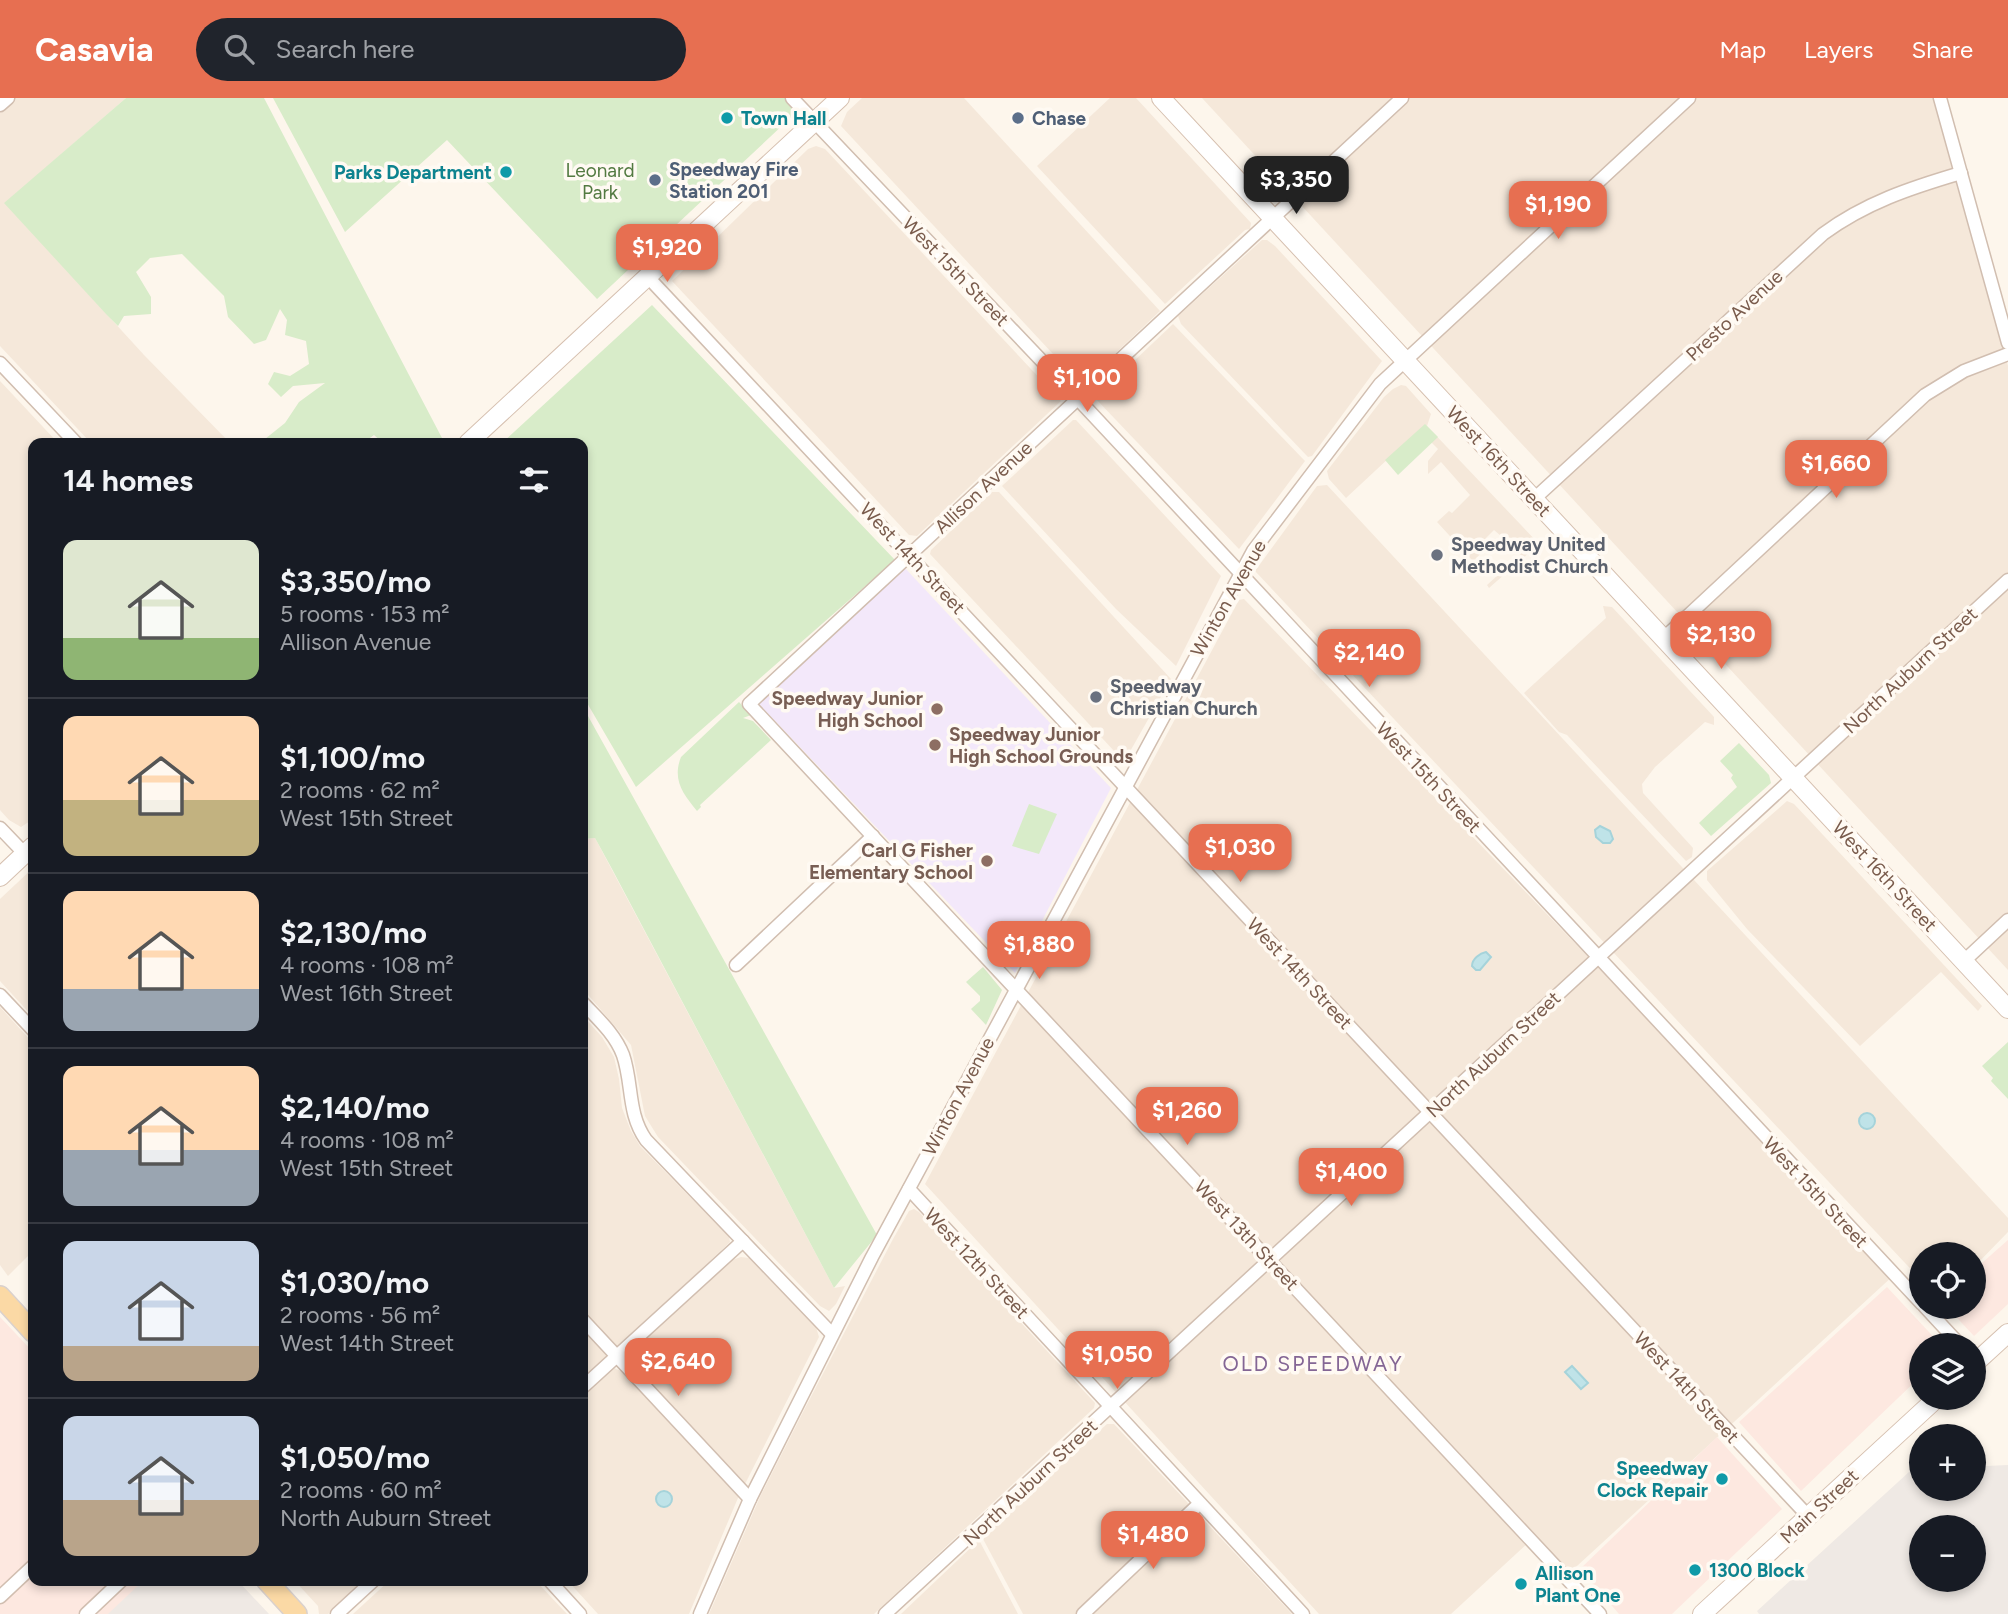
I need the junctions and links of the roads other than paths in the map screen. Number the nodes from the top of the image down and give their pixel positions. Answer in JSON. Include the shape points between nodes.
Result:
{"nodes":[{"id":1,"x":8,"y":98,"type":"edge"},
{"id":2,"x":792,"y":98,"type":"edge"},
{"id":3,"x":840,"y":98,"type":"edge"},
{"id":4,"x":1160,"y":98,"type":"edge"},
{"id":5,"x":1402,"y":98,"type":"edge"},
{"id":6,"x":1689,"y":98,"type":"edge"},
{"id":7,"x":1940,"y":98,"type":"edge"},
{"id":8,"x":0,"y":106,"type":"edge"},
{"id":9,"x":814,"y":122,"type":"junction"},
{"id":10,"x":1961,"y":173,"type":"junction"},
{"id":11,"x":1272,"y":218,"type":"junction"},
{"id":12,"x":647,"y":276,"type":"junction"},
{"id":13,"x":2008,"y":343,"type":"edge"},
{"id":14,"x":2008,"y":354,"type":"edge"},
{"id":15,"x":1404,"y":360,"type":"junction"},
{"id":16,"x":0,"y":363,"type":"edge"},
{"id":17,"x":1078,"y":400,"type":"junction"},
{"id":18,"x":71,"y":438,"type":"edge"},
{"id":19,"x":473,"y":438,"type":"edge"},
{"id":20,"x":1534,"y":499,"type":"junction"},
{"id":21,"x":910,"y":555,"type":"junction"},
{"id":22,"x":1241,"y":574,"type":"junction"},
{"id":23,"x":2008,"y":580,"type":"edge"},
{"id":24,"x":1664,"y":638,"type":"junction"},
{"id":25,"x":749,"y":704,"type":"joint"},
{"id":26,"x":1794,"y":777,"type":"junction"},
{"id":27,"x":1125,"y":786,"type":"junction"},
{"id":28,"x":0,"y":828,"type":"edge"},
{"id":29,"x":873,"y":836,"type":"junction"},
{"id":30,"x":28,"y":849,"type":"edge"},
{"id":31,"x":28,"y":851,"type":"edge"},
{"id":32,"x":0,"y":877,"type":"edge"},
{"id":33,"x":2008,"y":919,"type":"edge"},
{"id":34,"x":1598,"y":958,"type":"junction"},
{"id":35,"x":1964,"y":961,"type":"junction"},
{"id":36,"x":736,"y":965,"type":"dead end"},
{"id":37,"x":1015,"y":990,"type":"junction"},
{"id":38,"x":0,"y":995,"type":"edge"},
{"id":39,"x":588,"y":1009,"type":"edge"},
{"id":40,"x":2008,"y":1009,"type":"edge"},
{"id":41,"x":28,"y":1025,"type":"edge"},
{"id":42,"x":1430,"y":1112,"type":"junction"},
{"id":43,"x":909,"y":1189,"type":"junction"},
{"id":44,"x":743,"y":1241,"type":"junction"},
{"id":45,"x":1270,"y":1259,"type":"junction"},
{"id":46,"x":1909,"y":1291,"type":"edge"},
{"id":47,"x":0,"y":1296,"type":"edge"},
{"id":48,"x":1935,"y":1319,"type":"edge"},
{"id":49,"x":588,"y":1325,"type":"edge"},
{"id":50,"x":28,"y":1327,"type":"edge"},
{"id":51,"x":1949,"y":1333,"type":"edge"},
{"id":52,"x":2008,"y":1333,"type":"edge"},
{"id":53,"x":832,"y":1334,"type":"junction"},
{"id":54,"x":1986,"y":1352,"type":"edge"},
{"id":55,"x":616,"y":1356,"type":"junction"},
{"id":56,"x":588,"y":1382,"type":"edge"},
{"id":57,"x":1110,"y":1408,"type":"junction"},
{"id":58,"x":1924,"y":1410,"type":"edge"},
{"id":59,"x":750,"y":1499,"type":"junction"},
{"id":60,"x":1199,"y":1504,"type":"junction"},
{"id":61,"x":1808,"y":1516,"type":"junction"},
{"id":62,"x":28,"y":1571,"type":"edge"},
{"id":63,"x":116,"y":1586,"type":"edge"},
{"id":64,"x":271,"y":1586,"type":"edge"},
{"id":65,"x":367,"y":1586,"type":"edge"},
{"id":66,"x":554,"y":1586,"type":"edge"},
{"id":67,"x":0,"y":1597,"type":"edge"},
{"id":68,"x":86,"y":1614,"type":"edge"},
{"id":69,"x":297,"y":1614,"type":"edge"},
{"id":70,"x":337,"y":1614,"type":"edge"},
{"id":71,"x":580,"y":1614,"type":"edge"},
{"id":72,"x":700,"y":1614,"type":"edge"},
{"id":73,"x":885,"y":1614,"type":"edge"},
{"id":74,"x":1083,"y":1614,"type":"edge"},
{"id":75,"x":1303,"y":1614,"type":"edge"},
{"id":76,"x":1600,"y":1614,"type":"edge"},
{"id":77,"x":1702,"y":1614,"type":"edge"}],
"edges":[{"from":1,"to":8,"type":"street"},
{"from":2,"to":9,"type":"street","name":"West 15th Street"},
{"from":3,"to":9,"type":"street"},
{"from":4,"to":11,"type":"street","name":"West 16th Street"},
{"from":5,"to":11,"type":"street","name":"Allison Avenue"},
{"from":6,"to":15,"type":"street","name":"Winton Avenue"},
{"from":7,"to":10,"type":"street"},
{"from":9,"to":12,"type":"street"},
{"from":9,"to":17,"type":"street","name":"West 15th Street"},
{"from":10,"to":13,"type":"street"},
{"from":10,"to":20,"type":"street","name":"Presto Avenue","via":[[1894,194],[1823,234]]},
{"from":11,"to":15,"type":"street","name":"West 16th Street"},
{"from":11,"to":17,"type":"street","name":"Allison Avenue"},
{"from":12,"to":19,"type":"street"},
{"from":12,"to":21,"type":"street","name":"West 14th Street"},
{"from":14,"to":24,"type":"street","via":[[1964,371],[1925,395]]},
{"from":15,"to":20,"type":"street","name":"West 16th Street"},
{"from":15,"to":22,"type":"street","name":"Winton Avenue","via":[[1360,409],[1253,551]]},
{"from":16,"to":18,"type":"street"},
{"from":17,"to":21,"type":"street","name":"Allison Avenue"},
{"from":17,"to":22,"type":"street","name":"West 15th Street"},
{"from":20,"to":24,"type":"street","name":"West 16th Street"},
{"from":21,"to":25,"type":"street","name":"Allison Avenue"},
{"from":21,"to":27,"type":"street","name":"West 14th Street"},
{"from":22,"to":27,"type":"street","name":"Winton Avenue"},
{"from":22,"to":34,"type":"street","name":"West 15th Street"},
{"from":23,"to":26,"type":"street","name":"North Auburn Street"},
{"from":24,"to":26,"type":"street","name":"West 16th Street"},
{"from":25,"to":29,"type":"street","name":"West 13th Street"},
{"from":26,"to":34,"type":"street","name":"North Auburn Street"},
{"from":26,"to":35,"type":"street","name":"West 16th Street"},
{"from":27,"to":37,"type":"street","name":"Winton Avenue"},
{"from":27,"to":42,"type":"street","name":"West 14th Street"},
{"from":28,"to":30,"type":"street"},
{"from":29,"to":36,"type":"street"},
{"from":29,"to":37,"type":"street","name":"West 13th Street"},
{"from":31,"to":32,"type":"street"},
{"from":33,"to":35,"type":"street"},
{"from":34,"to":42,"type":"street","name":"North Auburn Street"},
{"from":34,"to":46,"type":"street","name":"West 15th Street"},
{"from":35,"to":40,"type":"street","name":"West 16th Street"},
{"from":37,"to":43,"type":"street","name":"Winton Avenue"},
{"from":37,"to":45,"type":"street","name":"West 13th Street"},
{"from":38,"to":41,"type":"street"},
{"from":39,"to":44,"type":"street","via":[[618,1045],[641,1133]]},
{"from":42,"to":45,"type":"street","name":"North Auburn Street"},
{"from":42,"to":61,"type":"street","name":"West 14th Street"},
{"from":43,"to":53,"type":"street","name":"Winton Avenue"},
{"from":43,"to":57,"type":"street","name":"West 12th Street"},
{"from":44,"to":53,"type":"street"},
{"from":44,"to":55,"type":"street"},
{"from":45,"to":57,"type":"street","name":"North Auburn Street"},
{"from":45,"to":76,"type":"street","name":"West 13th Street"},
{"from":47,"to":50,"type":"main road"},
{"from":48,"to":51,"type":"street","name":"West 15th Street"},
{"from":49,"to":55,"type":"street"},
{"from":52,"to":54,"type":"street"},
{"from":53,"to":59,"type":"street","name":"Winton Avenue"},
{"from":55,"to":56,"type":"street"},
{"from":55,"to":59,"type":"street"},
{"from":57,"to":60,"type":"street","name":"West 12th Street"},
{"from":57,"to":73,"type":"street","name":"North Auburn Street"},
{"from":58,"to":61,"type":"street","name":"Main Street"},
{"from":59,"to":72,"type":"street","name":"Winton Avenue"},
{"from":60,"to":74,"type":"street"},
{"from":60,"to":75,"type":"street","name":"West 12th Street"},
{"from":61,"to":77,"type":"street","name":"Main Street"},
{"from":62,"to":67,"type":"street"},
{"from":63,"to":68,"type":"street"},
{"from":64,"to":69,"type":"main road"},
{"from":65,"to":70,"type":"street"},
{"from":66,"to":71,"type":"street"}]}
